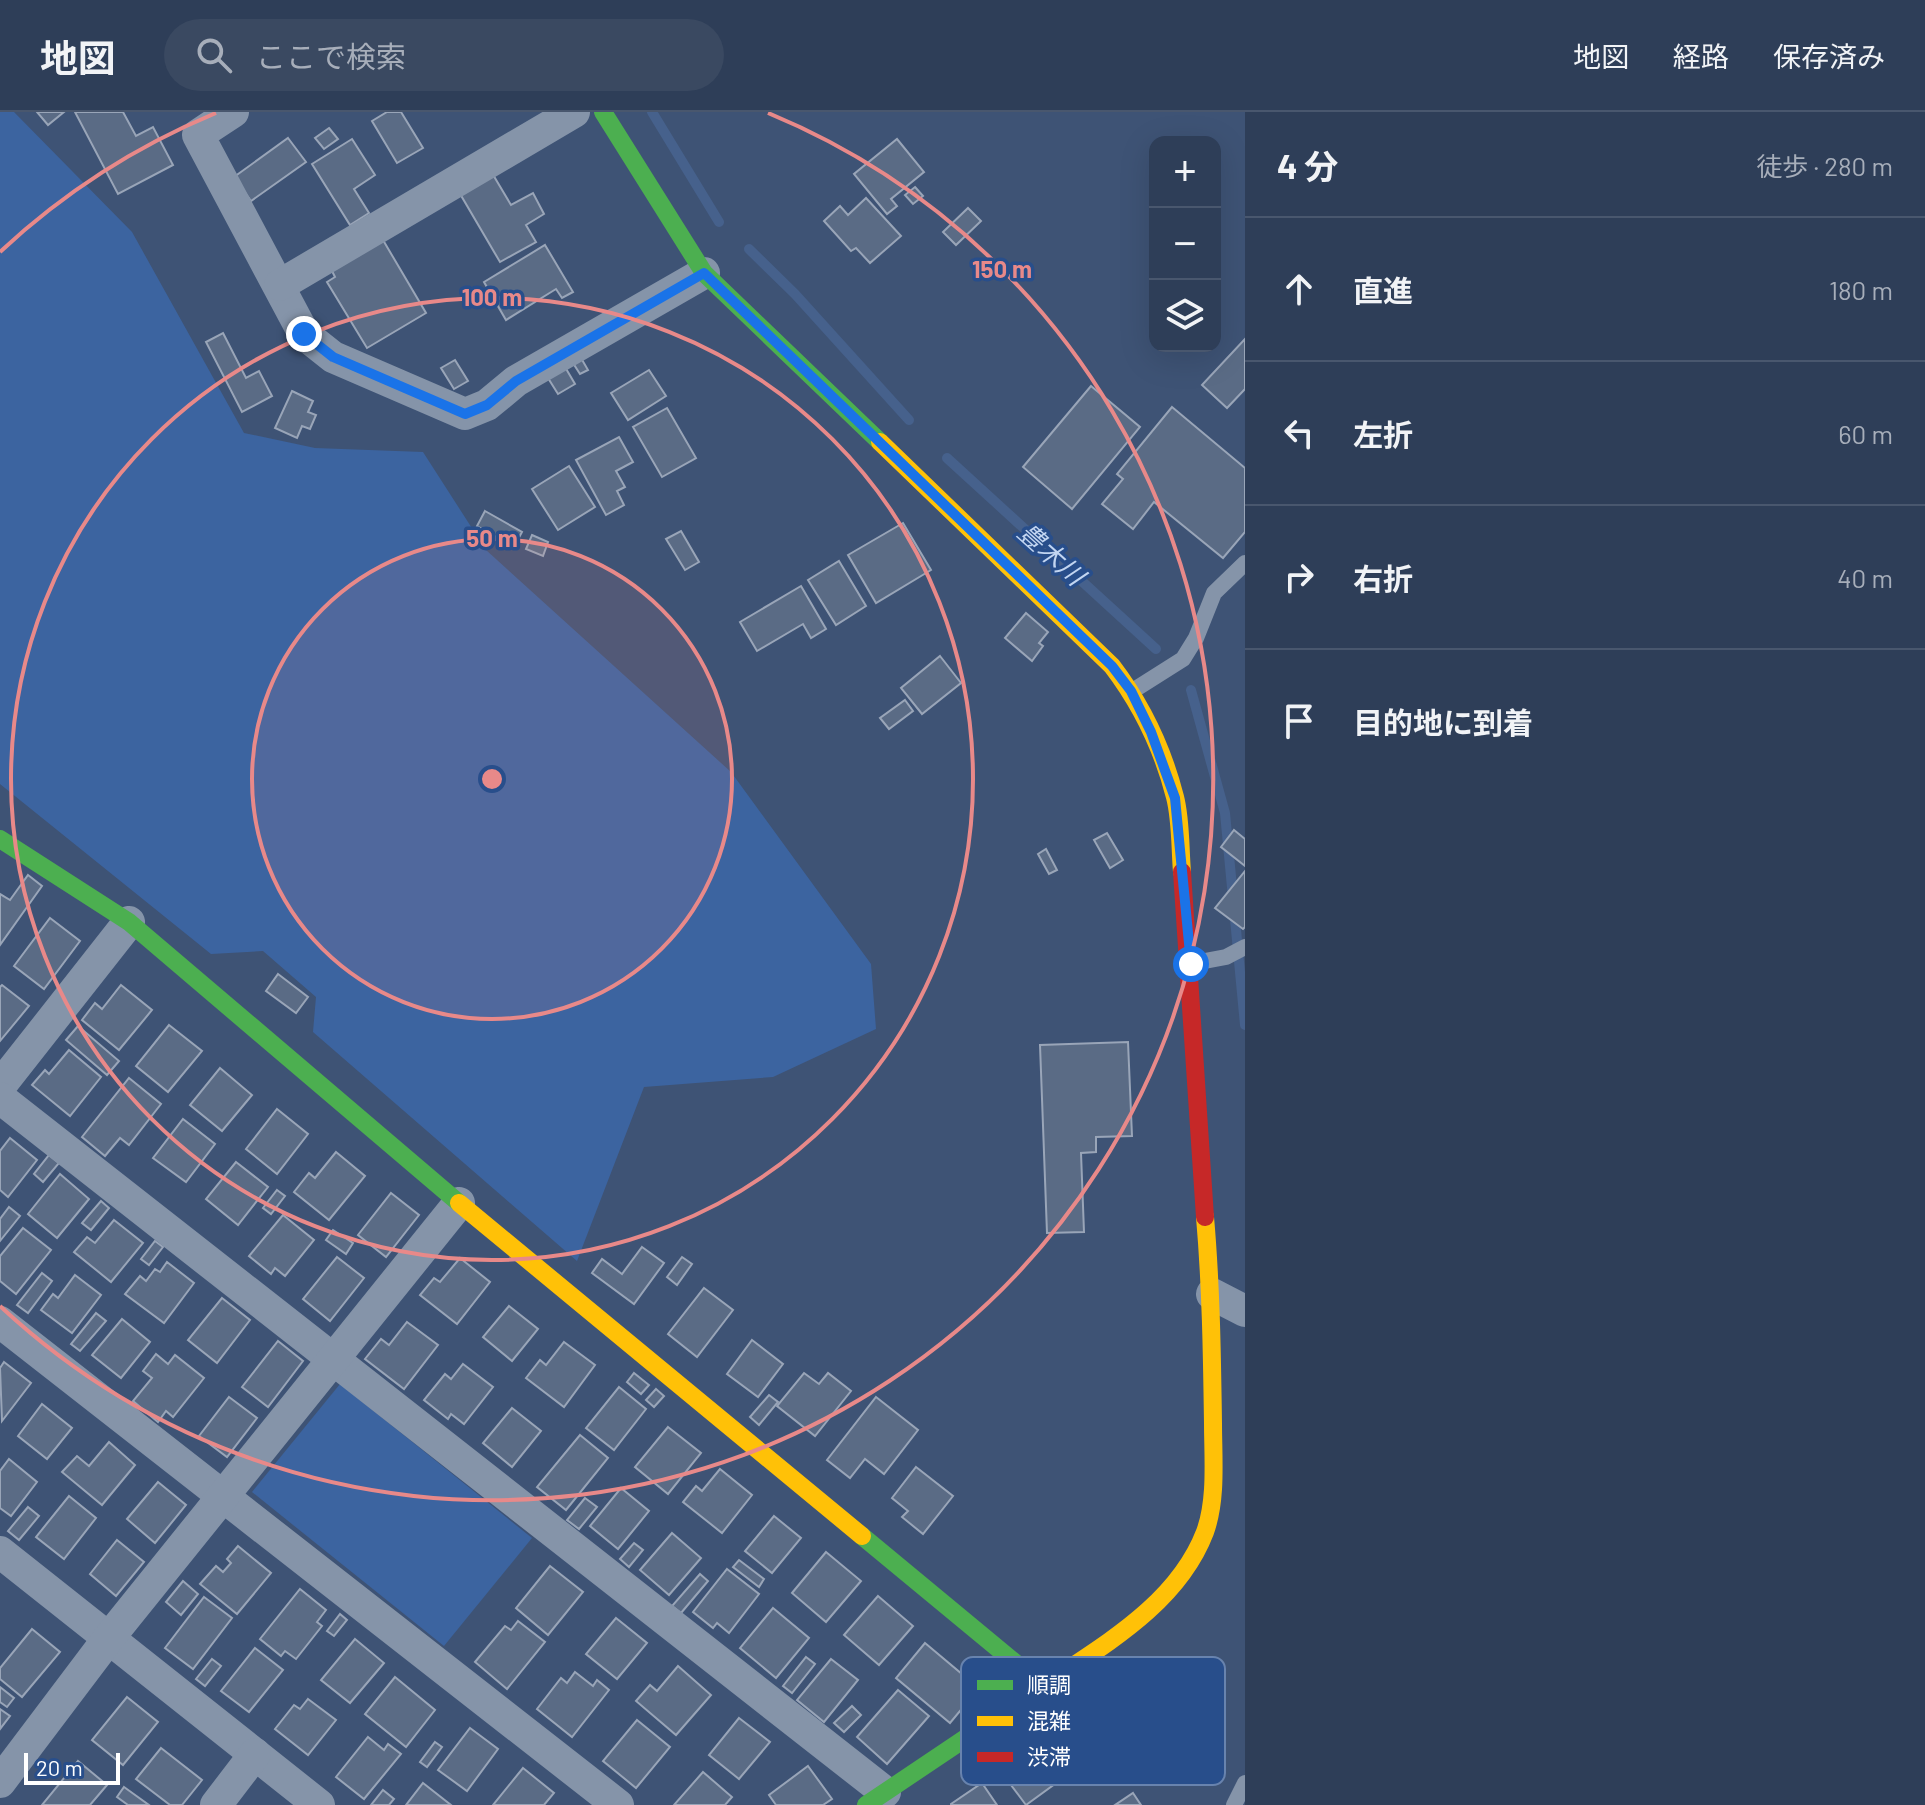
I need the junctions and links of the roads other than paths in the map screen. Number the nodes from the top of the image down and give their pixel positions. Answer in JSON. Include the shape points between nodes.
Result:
{"nodes":[{"id":1,"x":233,"y":112,"type":"edge"},
{"id":2,"x":574,"y":112,"type":"edge"},
{"id":3,"x":603,"y":112,"type":"edge"},
{"id":4,"x":704,"y":273,"type":"junction"},
{"id":5,"x":280,"y":285,"type":"junction"},
{"id":6,"x":1245,"y":563,"type":"edge"},
{"id":7,"x":1131,"y":691,"type":"junction"},
{"id":8,"x":0,"y":839,"type":"edge"},
{"id":9,"x":129,"y":922,"type":"junction"},
{"id":10,"x":1245,"y":947,"type":"edge"},
{"id":11,"x":1191,"y":964,"type":"junction"},
{"id":12,"x":0,"y":1086,"type":"edge"},
{"id":13,"x":0,"y":1098,"type":"edge"},
{"id":14,"x":459,"y":1203,"type":"junction"},
{"id":15,"x":1212,"y":1294,"type":"junction"},
{"id":16,"x":1245,"y":1311,"type":"edge"},
{"id":17,"x":0,"y":1322,"type":"edge"},
{"id":18,"x":336,"y":1360,"type":"junction"},
{"id":19,"x":224,"y":1497,"type":"junction"},
{"id":20,"x":0,"y":1552,"type":"edge"},
{"id":21,"x":108,"y":1639,"type":"junction"},
{"id":22,"x":1008,"y":1657,"type":"edge"},
{"id":23,"x":1086,"y":1657,"type":"edge"},
{"id":24,"x":961,"y":1740,"type":"edge"},
{"id":25,"x":255,"y":1754,"type":"junction"},
{"id":26,"x":0,"y":1782,"type":"edge"},
{"id":27,"x":1245,"y":1783,"type":"edge"},
{"id":28,"x":875,"y":1799,"type":"edge"},
{"id":29,"x":216,"y":1805,"type":"edge"},
{"id":30,"x":319,"y":1805,"type":"edge"},
{"id":31,"x":618,"y":1805,"type":"edge"},
{"id":32,"x":1234,"y":1805,"type":"edge"}],
"edges":[{"from":1,"to":5,"type":"street","via":[[198,135]]},
{"from":2,"to":5,"type":"street"},
{"from":3,"to":4,"type":"street"},
{"from":4,"to":5,"type":"street","via":[[465,414],[333,357],[304,334]]},
{"from":4,"to":7,"type":"street","via":[[1112,666]]},
{"from":6,"to":7,"type":"lane","via":[[1214,593],[1183,659]]},
{"from":7,"to":11,"type":"street","via":[[1175,798]]},
{"from":8,"to":9,"type":"street"},
{"from":9,"to":12,"type":"street"},
{"from":9,"to":14,"type":"street"},
{"from":10,"to":11,"type":"lane"},
{"from":11,"to":15,"type":"street","via":[[1196,1122]]},
{"from":13,"to":18,"type":"street"},
{"from":14,"to":18,"type":"street"},
{"from":14,"to":22,"type":"street"},
{"from":15,"to":16,"type":"street"},
{"from":15,"to":23,"type":"street","via":[[1213,1481],[1205,1531],[1184,1569],[1154,1606]]},
{"from":17,"to":19,"type":"street"},
{"from":18,"to":19,"type":"street"},
{"from":18,"to":28,"type":"street"},
{"from":19,"to":21,"type":"street"},
{"from":19,"to":31,"type":"street"},
{"from":20,"to":21,"type":"street"},
{"from":21,"to":25,"type":"street"},
{"from":21,"to":26,"type":"street"},
{"from":24,"to":28,"type":"street"},
{"from":25,"to":29,"type":"street"},
{"from":25,"to":30,"type":"street"},
{"from":27,"to":32,"type":"lane"}]}
